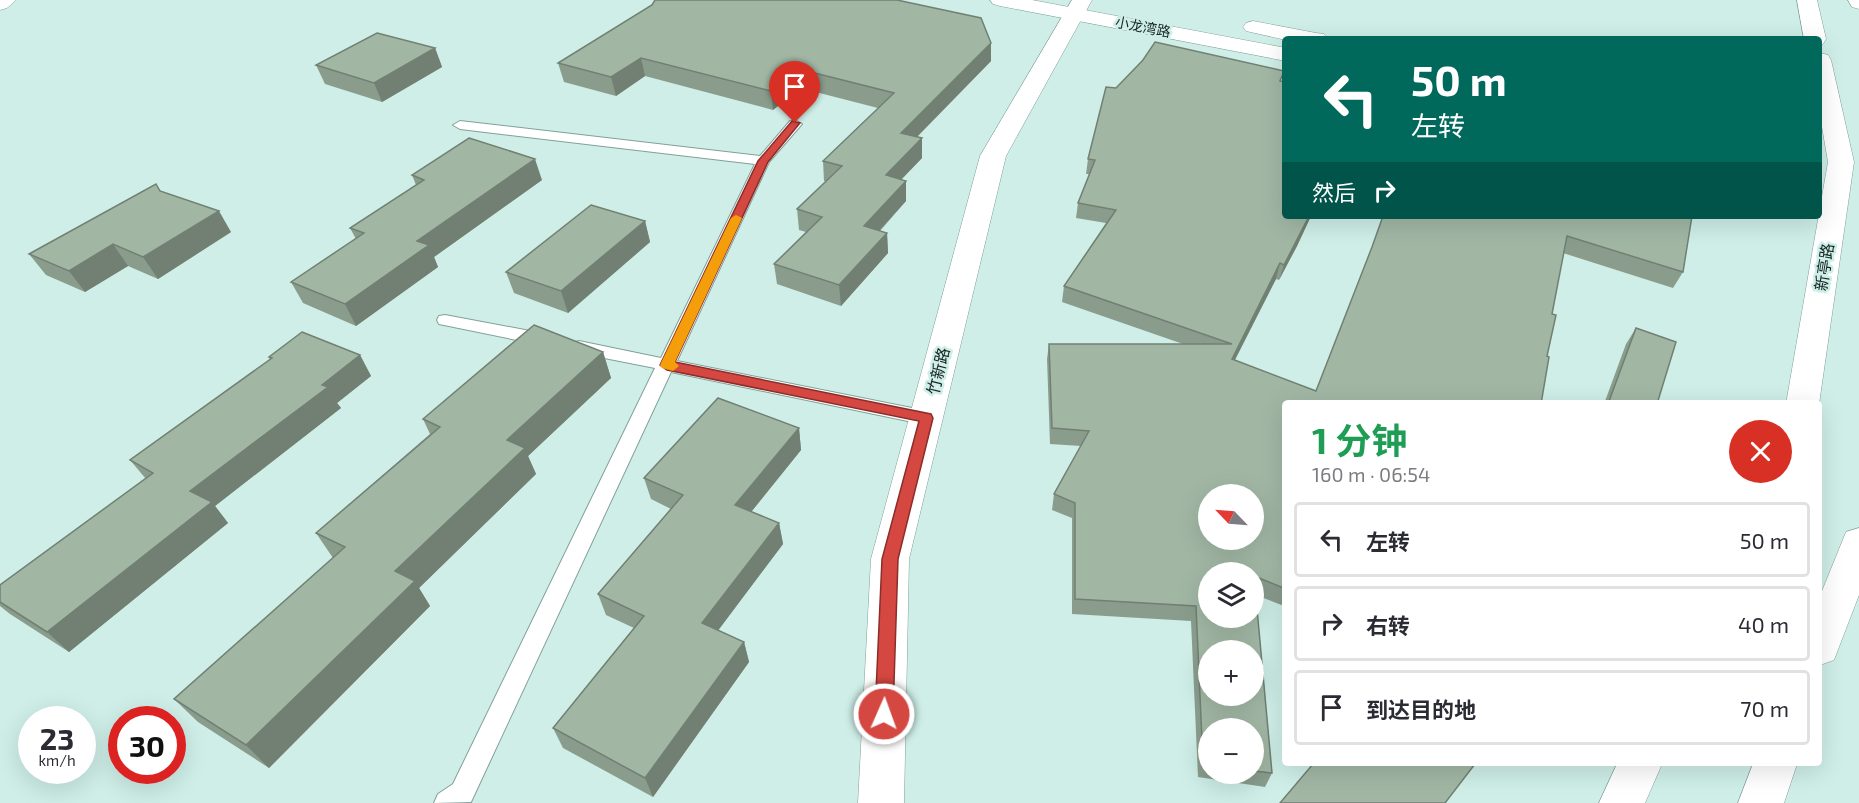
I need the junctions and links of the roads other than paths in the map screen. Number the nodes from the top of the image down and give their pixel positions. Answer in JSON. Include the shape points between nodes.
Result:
{"nodes":[{"id":1,"x":6,"y":0,"type":"edge"},
{"id":2,"x":1000,"y":0,"type":"edge"},
{"id":3,"x":1807,"y":0,"type":"edge"},
{"id":4,"x":0,"y":4,"type":"edge"},
{"id":5,"x":1078,"y":7,"type":"edge"},
{"id":6,"x":1235,"y":24,"type":"dead end"},
{"id":7,"x":1300,"y":36,"type":"edge"},
{"id":8,"x":1814,"y":36,"type":"edge"},
{"id":9,"x":1282,"y":54,"type":"edge"},
{"id":10,"x":1822,"y":69,"type":"edge"},
{"id":11,"x":795,"y":123,"type":"dead end"},
{"id":12,"x":460,"y":124,"type":"dead end"},
{"id":13,"x":1839,"y":149,"type":"edge"},
{"id":14,"x":763,"y":161,"type":"junction"},
{"id":15,"x":445,"y":320,"type":"dead end"},
{"id":16,"x":667,"y":365,"type":"junction"},
{"id":17,"x":1803,"y":400,"type":"edge"},
{"id":18,"x":927,"y":418,"type":"junction"},
{"id":19,"x":1859,"y":543,"type":"edge"},
{"id":20,"x":1822,"y":642,"type":"edge"},
{"id":21,"x":1640,"y":766,"type":"edge"},
{"id":22,"x":1774,"y":766,"type":"edge"},
{"id":23,"x":447,"y":803,"type":"edge"},
{"id":24,"x":881,"y":803,"type":"edge"},
{"id":25,"x":1622,"y":803,"type":"edge"},
{"id":26,"x":1761,"y":803,"type":"edge"}],
"edges":[{"from":1,"to":4,"type":"main road"},
{"from":2,"to":5,"type":"main road","name":"小龙湾路"},
{"from":3,"to":8,"type":"main road"},
{"from":5,"to":9,"type":"main road","name":"小龙湾路"},
{"from":5,"to":18,"type":"main road","name":"竹新路","via":[[993,156]]},
{"from":6,"to":7,"type":"main road"},
{"from":10,"to":13,"type":"main road","name":"新亭路"},
{"from":11,"to":14,"type":"lane"},
{"from":12,"to":14,"type":"lane"},
{"from":13,"to":17,"type":"main road","name":"新亭路"},
{"from":14,"to":16,"type":"lane"},
{"from":15,"to":16,"type":"lane"},
{"from":16,"to":18,"type":"lane"},
{"from":16,"to":23,"type":"lane","via":[[462,793]]},
{"from":18,"to":24,"type":"main road","name":"竹新路","via":[[890,559]]},
{"from":19,"to":20,"type":"main road"},
{"from":21,"to":25,"type":"main road"},
{"from":22,"to":26,"type":"main road"}]}
